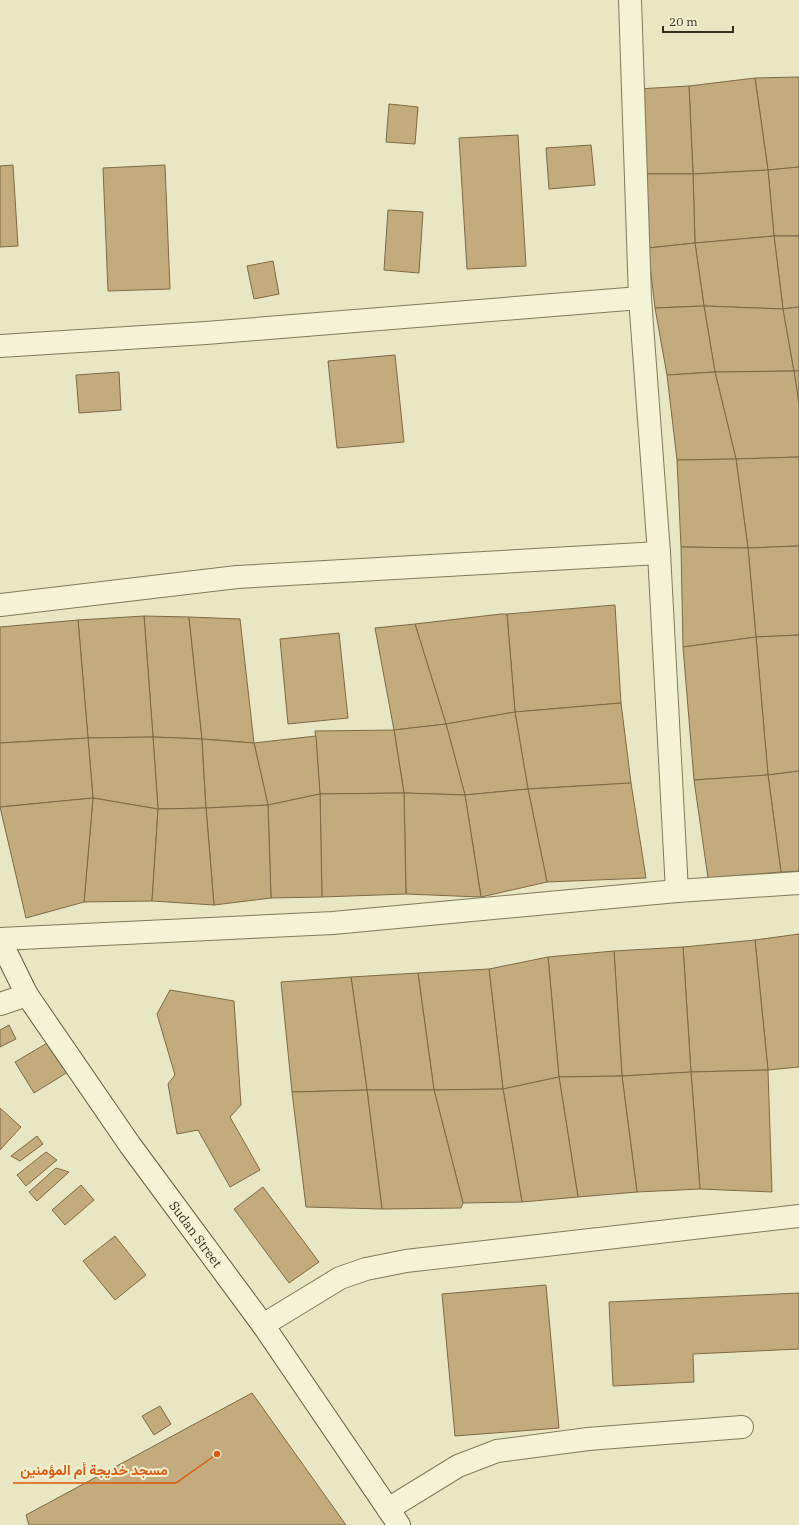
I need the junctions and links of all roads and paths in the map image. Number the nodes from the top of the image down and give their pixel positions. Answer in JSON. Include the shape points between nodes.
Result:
{"nodes":[{"id":1,"x":630,"y":0,"type":"edge"},
{"id":2,"x":640,"y":298,"type":"junction"},
{"id":3,"x":0,"y":346,"type":"edge"},
{"id":4,"x":659,"y":553,"type":"junction"},
{"id":5,"x":0,"y":605,"type":"edge"},
{"id":6,"x":799,"y":883,"type":"edge"},
{"id":7,"x":678,"y":891,"type":"junction"},
{"id":8,"x":0,"y":939,"type":"edge"},
{"id":9,"x":27,"y":995,"type":"junction"},
{"id":10,"x":0,"y":1004,"type":"edge"},
{"id":11,"x":799,"y":1216,"type":"edge"},
{"id":12,"x":263,"y":1325,"type":"junction"},
{"id":13,"x":742,"y":1427,"type":"dead end"},
{"id":14,"x":394,"y":1517,"type":"edge"}],
"edges":[{"from":1,"to":2,"type":"street"},
{"from":2,"to":3,"type":"street","via":[[222,332]]},
{"from":2,"to":4,"type":"street"},
{"from":4,"to":5,"type":"street","via":[[237,576]]},
{"from":4,"to":7,"type":"street"},
{"from":6,"to":7,"type":"street"},
{"from":7,"to":8,"type":"street","via":[[333,923]]},
{"from":8,"to":9,"type":"street","name":"Sudan Street"},
{"from":9,"to":10,"type":"street"},
{"from":9,"to":12,"type":"street","name":"Sudan Street","via":[[130,1145]]},
{"from":11,"to":12,"type":"street","via":[[400,1262],[340,1278]]},
{"from":12,"to":14,"type":"street","name":"Sudan Street"},
{"from":13,"to":14,"type":"street","via":[[588,1439],[497,1451],[458,1466]]}]}
